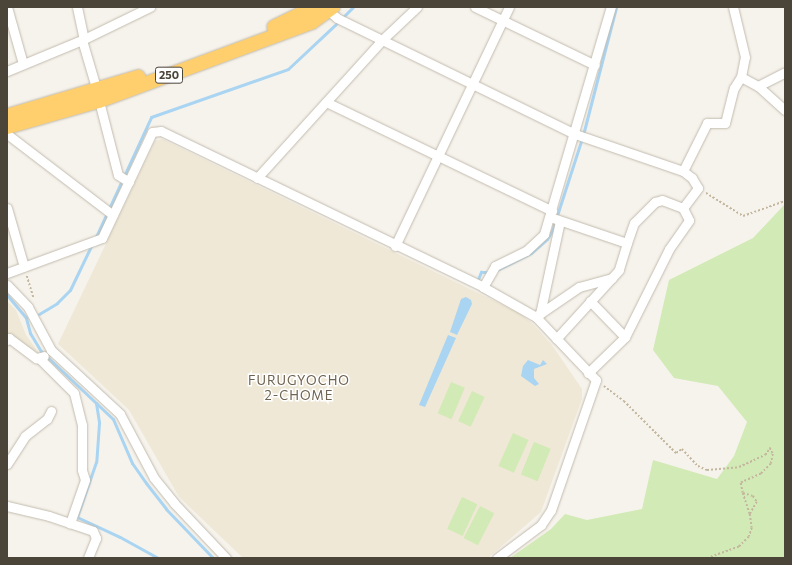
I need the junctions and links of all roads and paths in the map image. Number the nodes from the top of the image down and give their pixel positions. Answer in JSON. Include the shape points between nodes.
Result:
{"nodes":[{"id":1,"x":7,"y":7,"type":"edge"},
{"id":2,"x":77,"y":7,"type":"edge"},
{"id":3,"x":150,"y":7,"type":"edge"},
{"id":4,"x":417,"y":7,"type":"edge"},
{"id":5,"x":475,"y":7,"type":"edge"},
{"id":6,"x":509,"y":7,"type":"edge"},
{"id":7,"x":611,"y":7,"type":"edge"},
{"id":8,"x":733,"y":7,"type":"edge"},
{"id":9,"x":325,"y":8,"type":"edge"},
{"id":10,"x":503,"y":21,"type":"junction"},
{"id":11,"x":83,"y":39,"type":"junction"},
{"id":12,"x":382,"y":40,"type":"junction"},
{"id":13,"x":23,"y":64,"type":"junction"},
{"id":14,"x":595,"y":65,"type":"junction"},
{"id":15,"x":7,"y":71,"type":"edge"},
{"id":16,"x":785,"y":72,"type":"edge"},
{"id":17,"x":741,"y":77,"type":"junction"},
{"id":18,"x":472,"y":84,"type":"junction"},
{"id":19,"x":758,"y":86,"type":"junction"},
{"id":20,"x":98,"y":96,"type":"junction"},
{"id":21,"x":326,"y":102,"type":"junction"},
{"id":22,"x":785,"y":110,"type":"edge"},
{"id":23,"x":7,"y":116,"type":"edge"},
{"id":24,"x":7,"y":127,"type":"edge"},
{"id":25,"x":7,"y":134,"type":"edge"},
{"id":26,"x":579,"y":135,"type":"junction"},
{"id":27,"x":438,"y":158,"type":"junction"},
{"id":28,"x":683,"y":171,"type":"junction"},
{"id":29,"x":257,"y":178,"type":"junction"},
{"id":30,"x":125,"y":179,"type":"junction"},
{"id":31,"x":698,"y":188,"type":"junction"},
{"id":32,"x":785,"y":201,"type":"edge"},
{"id":33,"x":7,"y":208,"type":"edge"},
{"id":34,"x":683,"y":208,"type":"junction"},
{"id":35,"x":109,"y":212,"type":"junction"},
{"id":36,"x":555,"y":217,"type":"junction"},
{"id":37,"x":627,"y":243,"type":"junction"},
{"id":38,"x":395,"y":246,"type":"junction"},
{"id":39,"x":24,"y":267,"type":"junction"},
{"id":40,"x":7,"y":273,"type":"edge"},
{"id":41,"x":612,"y":278,"type":"junction"},
{"id":42,"x":7,"y":284,"type":"edge"},
{"id":43,"x":483,"y":288,"type":"junction"},
{"id":44,"x":590,"y":301,"type":"junction"},
{"id":45,"x":35,"y":304,"type":"dead end"},
{"id":46,"x":538,"y":315,"type":"junction"},
{"id":47,"x":625,"y":337,"type":"junction"},
{"id":48,"x":556,"y":339,"type":"junction"},
{"id":49,"x":7,"y":340,"type":"edge"},
{"id":50,"x":45,"y":354,"type":"junction"},
{"id":51,"x":588,"y":373,"type":"junction"},
{"id":52,"x":596,"y":380,"type":"junction"},
{"id":53,"x":51,"y":411,"type":"dead end"},
{"id":54,"x":7,"y":464,"type":"edge"},
{"id":55,"x":743,"y":493,"type":"junction"},
{"id":56,"x":7,"y":506,"type":"edge"},
{"id":57,"x":750,"y":514,"type":"junction"},
{"id":58,"x":70,"y":523,"type":"junction"},
{"id":59,"x":88,"y":558,"type":"edge"},
{"id":60,"x":226,"y":558,"type":"edge"},
{"id":61,"x":497,"y":558,"type":"edge"},
{"id":62,"x":708,"y":558,"type":"edge"}],
"edges":[{"from":1,"to":13,"type":"street"},
{"from":2,"to":11,"type":"street"},
{"from":3,"to":11,"type":"street"},
{"from":4,"to":12,"type":"street"},
{"from":5,"to":10,"type":"street"},
{"from":6,"to":10,"type":"street"},
{"from":7,"to":14,"type":"street"},
{"from":8,"to":17,"type":"street","via":[[745,57]]},
{"from":9,"to":12,"type":"street"},
{"from":9,"to":20,"type":"highway","number":"250","via":[[312,22]]},
{"from":10,"to":14,"type":"street"},
{"from":10,"to":18,"type":"street"},
{"from":11,"to":13,"type":"street"},
{"from":11,"to":20,"type":"street"},
{"from":12,"to":18,"type":"street"},
{"from":12,"to":21,"type":"street"},
{"from":13,"to":15,"type":"street"},
{"from":14,"to":26,"type":"street"},
{"from":16,"to":19,"type":"street"},
{"from":17,"to":19,"type":"street"},
{"from":17,"to":28,"type":"street","via":[[734,88],[725,123],[707,123]]},
{"from":18,"to":26,"type":"street"},
{"from":18,"to":27,"type":"street"},
{"from":19,"to":22,"type":"street"},
{"from":20,"to":23,"type":"highway","number":"250"},
{"from":20,"to":24,"type":"highway","number":"250"},
{"from":20,"to":30,"type":"street"},
{"from":21,"to":27,"type":"street"},
{"from":21,"to":29,"type":"street"},
{"from":25,"to":35,"type":"street"},
{"from":26,"to":28,"type":"street"},
{"from":26,"to":36,"type":"street"},
{"from":27,"to":36,"type":"street"},
{"from":27,"to":38,"type":"street"},
{"from":28,"to":31,"type":"street","via":[[692,178]]},
{"from":29,"to":30,"type":"street","via":[[161,131],[152,132]]},
{"from":29,"to":38,"type":"street"},
{"from":30,"to":35,"type":"street"},
{"from":31,"to":32,"type":"path","via":[[743,216]]},
{"from":31,"to":34,"type":"street"},
{"from":33,"to":39,"type":"street"},
{"from":34,"to":37,"type":"street","via":[[662,200],[655,202],[634,223]]},
{"from":34,"to":47,"type":"street","via":[[689,220],[669,249]]},
{"from":35,"to":39,"type":"street","via":[[102,238]]},
{"from":36,"to":37,"type":"street"},
{"from":36,"to":43,"type":"street","via":[[538,241],[526,251],[493,268]]},
{"from":36,"to":46,"type":"street"},
{"from":37,"to":41,"type":"street","via":[[619,270]]},
{"from":38,"to":43,"type":"street"},
{"from":39,"to":40,"type":"street"},
{"from":39,"to":45,"type":"path"},
{"from":41,"to":44,"type":"street"},
{"from":41,"to":46,"type":"street","via":[[579,287]]},
{"from":42,"to":50,"type":"street","via":[[28,307]]},
{"from":43,"to":46,"type":"street"},
{"from":44,"to":47,"type":"street"},
{"from":44,"to":48,"type":"street"},
{"from":46,"to":48,"type":"street"},
{"from":47,"to":51,"type":"street"},
{"from":48,"to":51,"type":"street"},
{"from":49,"to":50,"type":"street","via":[[10,338]]},
{"from":50,"to":58,"type":"street","via":[[74,394],[82,425],[82,470],[85,480]]},
{"from":50,"to":60,"type":"street","via":[[120,414],[154,478]]},
{"from":51,"to":52,"type":"street"},
{"from":52,"to":55,"type":"path","via":[[624,401],[676,453],[682,449],[698,466],[707,470],[739,467],[765,455],[770,448],[773,454],[771,464],[761,474],[741,483]]},
{"from":52,"to":61,"type":"street","via":[[551,510],[541,525]]},
{"from":53,"to":54,"type":"street","via":[[47,418],[25,436]]},
{"from":55,"to":57,"type":"path"},
{"from":55,"to":57,"type":"path","via":[[753,496],[757,502]]},
{"from":56,"to":58,"type":"street"},
{"from":57,"to":62,"type":"path","via":[[752,528],[749,537],[739,547]]},
{"from":58,"to":59,"type":"street","via":[[93,531],[96,538]]}]}
